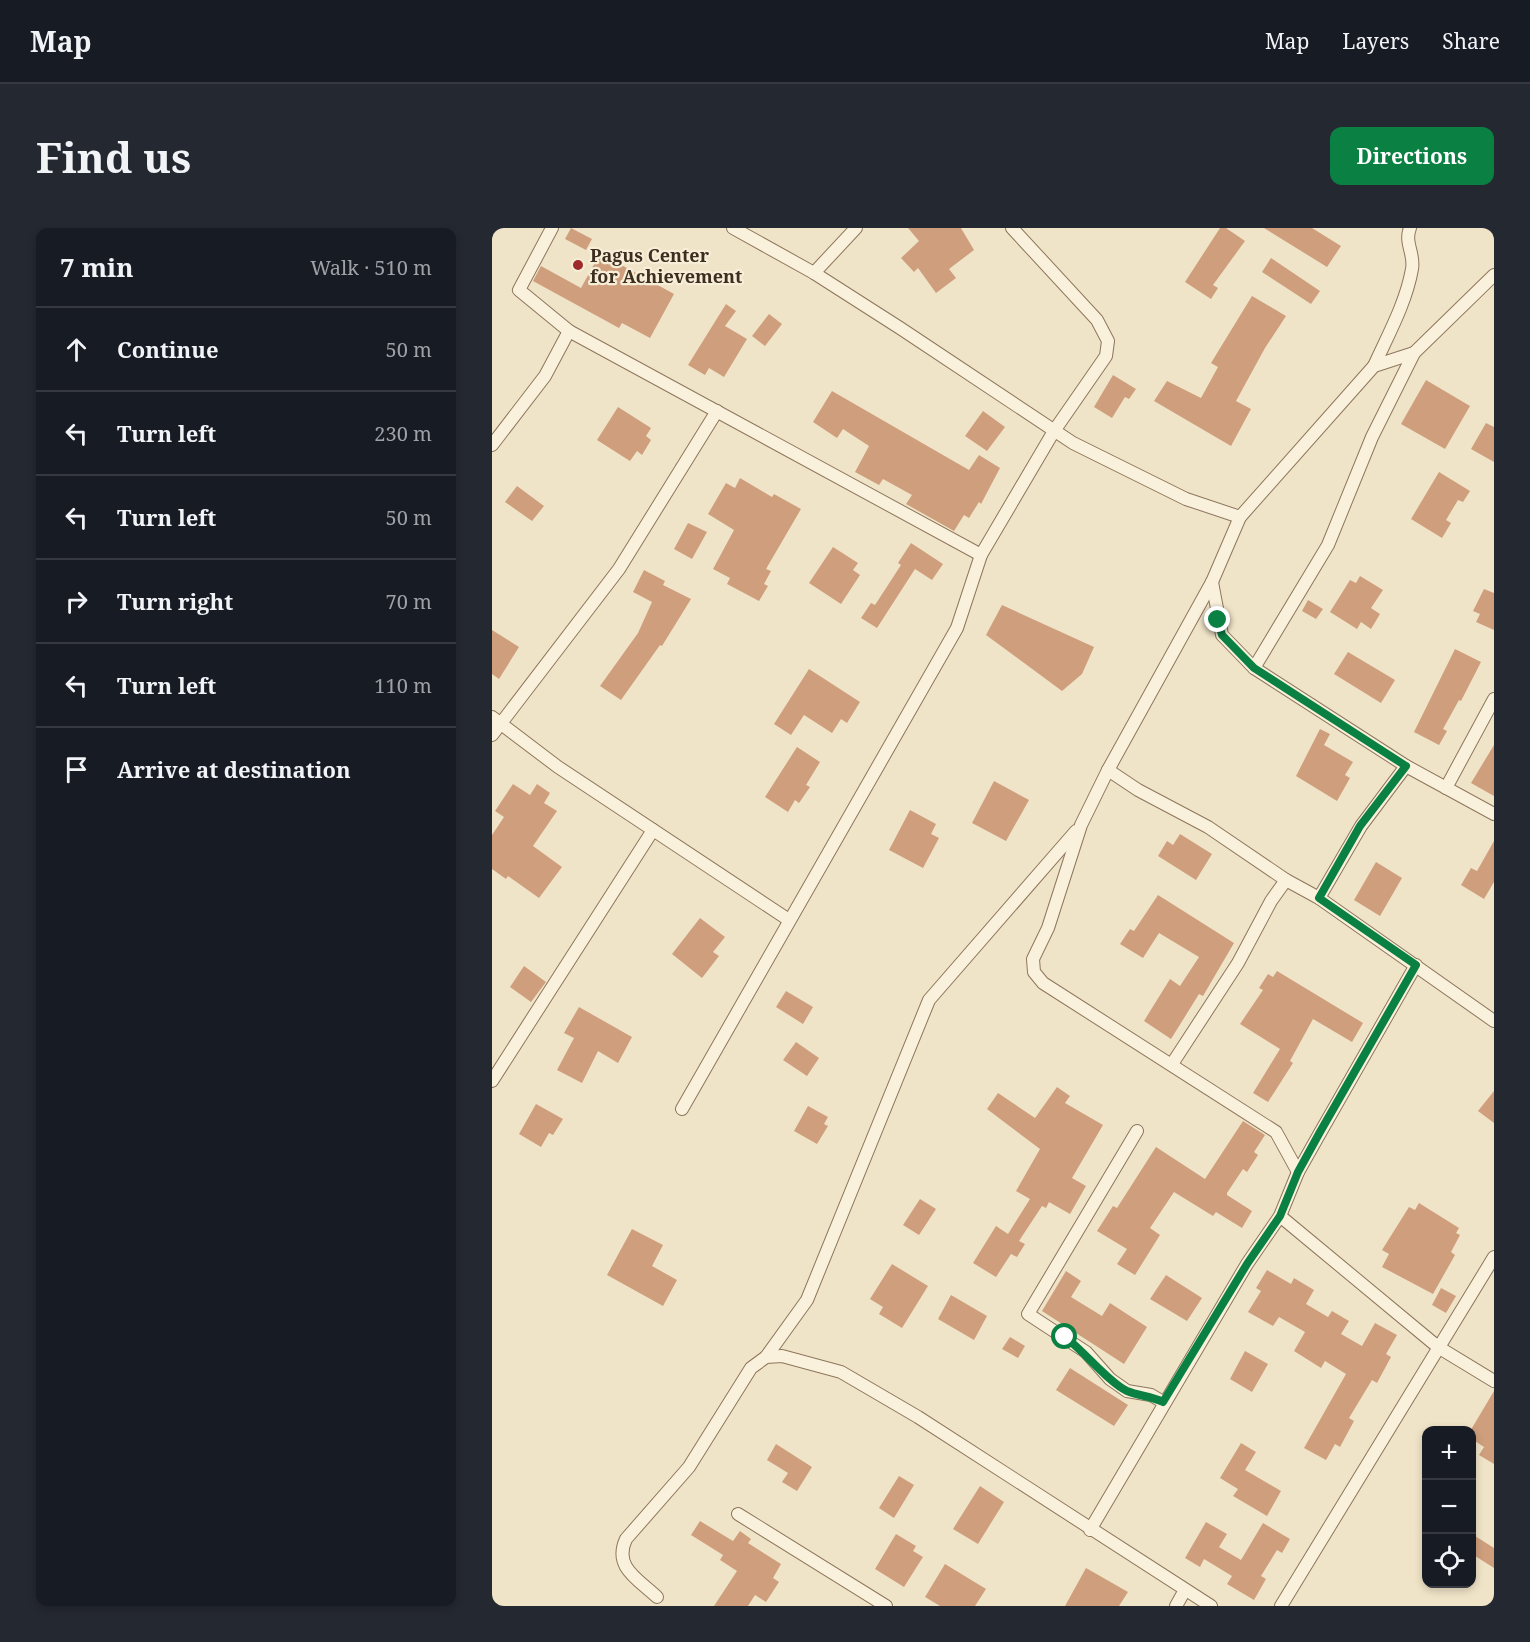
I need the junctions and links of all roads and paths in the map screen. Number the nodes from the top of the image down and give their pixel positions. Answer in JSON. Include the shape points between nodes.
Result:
{"nodes":[{"id":1,"x":552,"y":228,"type":"edge"},
{"id":2,"x":733,"y":228,"type":"edge"},
{"id":3,"x":856,"y":228,"type":"edge"},
{"id":4,"x":1012,"y":228,"type":"edge"},
{"id":5,"x":1410,"y":228,"type":"edge"},
{"id":6,"x":814,"y":273,"type":"junction"},
{"id":7,"x":1494,"y":275,"type":"edge"},
{"id":8,"x":569,"y":332,"type":"junction"},
{"id":9,"x":1414,"y":353,"type":"junction"},
{"id":10,"x":1374,"y":366,"type":"junction"},
{"id":11,"x":717,"y":411,"type":"junction"},
{"id":12,"x":1054,"y":431,"type":"junction"},
{"id":13,"x":492,"y":444,"type":"edge"},
{"id":14,"x":1240,"y":517,"type":"junction"},
{"id":15,"x":981,"y":555,"type":"junction"},
{"id":16,"x":1212,"y":582,"type":"junction"},
{"id":17,"x":1254,"y":668,"type":"junction"},
{"id":18,"x":1494,"y":699,"type":"edge"},
{"id":19,"x":496,"y":719,"type":"edge"},
{"id":20,"x":492,"y":735,"type":"edge"},
{"id":21,"x":1406,"y":766,"type":"junction"},
{"id":22,"x":1108,"y":770,"type":"junction"},
{"id":23,"x":1446,"y":788,"type":"junction"},
{"id":24,"x":1494,"y":814,"type":"edge"},
{"id":25,"x":1081,"y":825,"type":"junction"},
{"id":26,"x":653,"y":830,"type":"junction"},
{"id":27,"x":1286,"y":880,"type":"junction"},
{"id":28,"x":1319,"y":898,"type":"junction"},
{"id":29,"x":789,"y":920,"type":"junction"},
{"id":30,"x":1416,"y":965,"type":"junction"},
{"id":31,"x":1494,"y":1021,"type":"edge"},
{"id":32,"x":1172,"y":1064,"type":"junction"},
{"id":33,"x":492,"y":1081,"type":"edge"},
{"id":34,"x":681,"y":1109,"type":"dead end"},
{"id":35,"x":1137,"y":1131,"type":"dead end"},
{"id":36,"x":1298,"y":1172,"type":"junction"},
{"id":37,"x":1280,"y":1216,"type":"junction"},
{"id":38,"x":1494,"y":1257,"type":"edge"},
{"id":39,"x":1438,"y":1347,"type":"junction"},
{"id":40,"x":766,"y":1357,"type":"junction"},
{"id":41,"x":1494,"y":1381,"type":"edge"},
{"id":42,"x":1163,"y":1402,"type":"junction"},
{"id":43,"x":738,"y":1514,"type":"dead end"},
{"id":44,"x":1090,"y":1530,"type":"junction"},
{"id":45,"x":1185,"y":1590,"type":"junction"},
{"id":46,"x":657,"y":1597,"type":"dead end"},
{"id":47,"x":886,"y":1606,"type":"edge"},
{"id":48,"x":1176,"y":1606,"type":"edge"},
{"id":49,"x":1211,"y":1606,"type":"edge"},
{"id":50,"x":1281,"y":1606,"type":"edge"}],
"edges":[{"from":1,"to":8,"type":"street","via":[[519,290]]},
{"from":2,"to":6,"type":"street"},
{"from":3,"to":6,"type":"street"},
{"from":4,"to":12,"type":"street","via":[[1097,320],[1108,341],[1106,356]]},
{"from":5,"to":10,"type":"street","via":[[1406,238],[1413,266],[1406,293]]},
{"from":6,"to":12,"type":"street"},
{"from":7,"to":9,"type":"street"},
{"from":8,"to":11,"type":"street"},
{"from":8,"to":13,"type":"street","via":[[545,376]]},
{"from":9,"to":10,"type":"street"},
{"from":9,"to":17,"type":"street","via":[[1372,437],[1328,545]]},
{"from":10,"to":14,"type":"street"},
{"from":11,"to":15,"type":"street"},
{"from":11,"to":19,"type":"street","via":[[620,569]]},
{"from":12,"to":14,"type":"street","via":[[1111,464],[1186,499]]},
{"from":12,"to":15,"type":"street"},
{"from":14,"to":16,"type":"street"},
{"from":15,"to":29,"type":"street","via":[[957,628]]},
{"from":16,"to":17,"type":"street","via":[[1222,635]]},
{"from":16,"to":22,"type":"street"},
{"from":17,"to":21,"type":"street"},
{"from":18,"to":23,"type":"street"},
{"from":19,"to":20,"type":"street"},
{"from":19,"to":26,"type":"street","via":[[558,767]]},
{"from":21,"to":23,"type":"street"},
{"from":21,"to":28,"type":"street","via":[[1360,826]]},
{"from":22,"to":25,"type":"street"},
{"from":22,"to":27,"type":"street","via":[[1208,827]]},
{"from":23,"to":24,"type":"street"},
{"from":25,"to":32,"type":"street","via":[[1048,928],[1033,959],[1034,972],[1052,990]]},
{"from":25,"to":40,"type":"street","via":[[929,1000],[807,1300]]},
{"from":26,"to":29,"type":"street"},
{"from":26,"to":33,"type":"street"},
{"from":27,"to":28,"type":"street"},
{"from":27,"to":32,"type":"street"},
{"from":28,"to":30,"type":"street"},
{"from":29,"to":34,"type":"street"},
{"from":30,"to":31,"type":"street"},
{"from":30,"to":36,"type":"street"},
{"from":32,"to":36,"type":"street","via":[[1276,1132]]},
{"from":35,"to":42,"type":"street","via":[[1028,1314],[1086,1352],[1127,1391],[1151,1395]]},
{"from":36,"to":37,"type":"street"},
{"from":37,"to":39,"type":"street"},
{"from":37,"to":42,"type":"street"},
{"from":38,"to":39,"type":"street"},
{"from":39,"to":41,"type":"street"},
{"from":39,"to":50,"type":"street"},
{"from":40,"to":44,"type":"street","via":[[782,1356],[841,1371]]},
{"from":40,"to":46,"type":"street","via":[[751,1368],[689,1467],[626,1539],[621,1552],[623,1565]]},
{"from":42,"to":44,"type":"street"},
{"from":43,"to":47,"type":"street"},
{"from":44,"to":45,"type":"street"},
{"from":45,"to":48,"type":"street"},
{"from":45,"to":49,"type":"street"}]}
